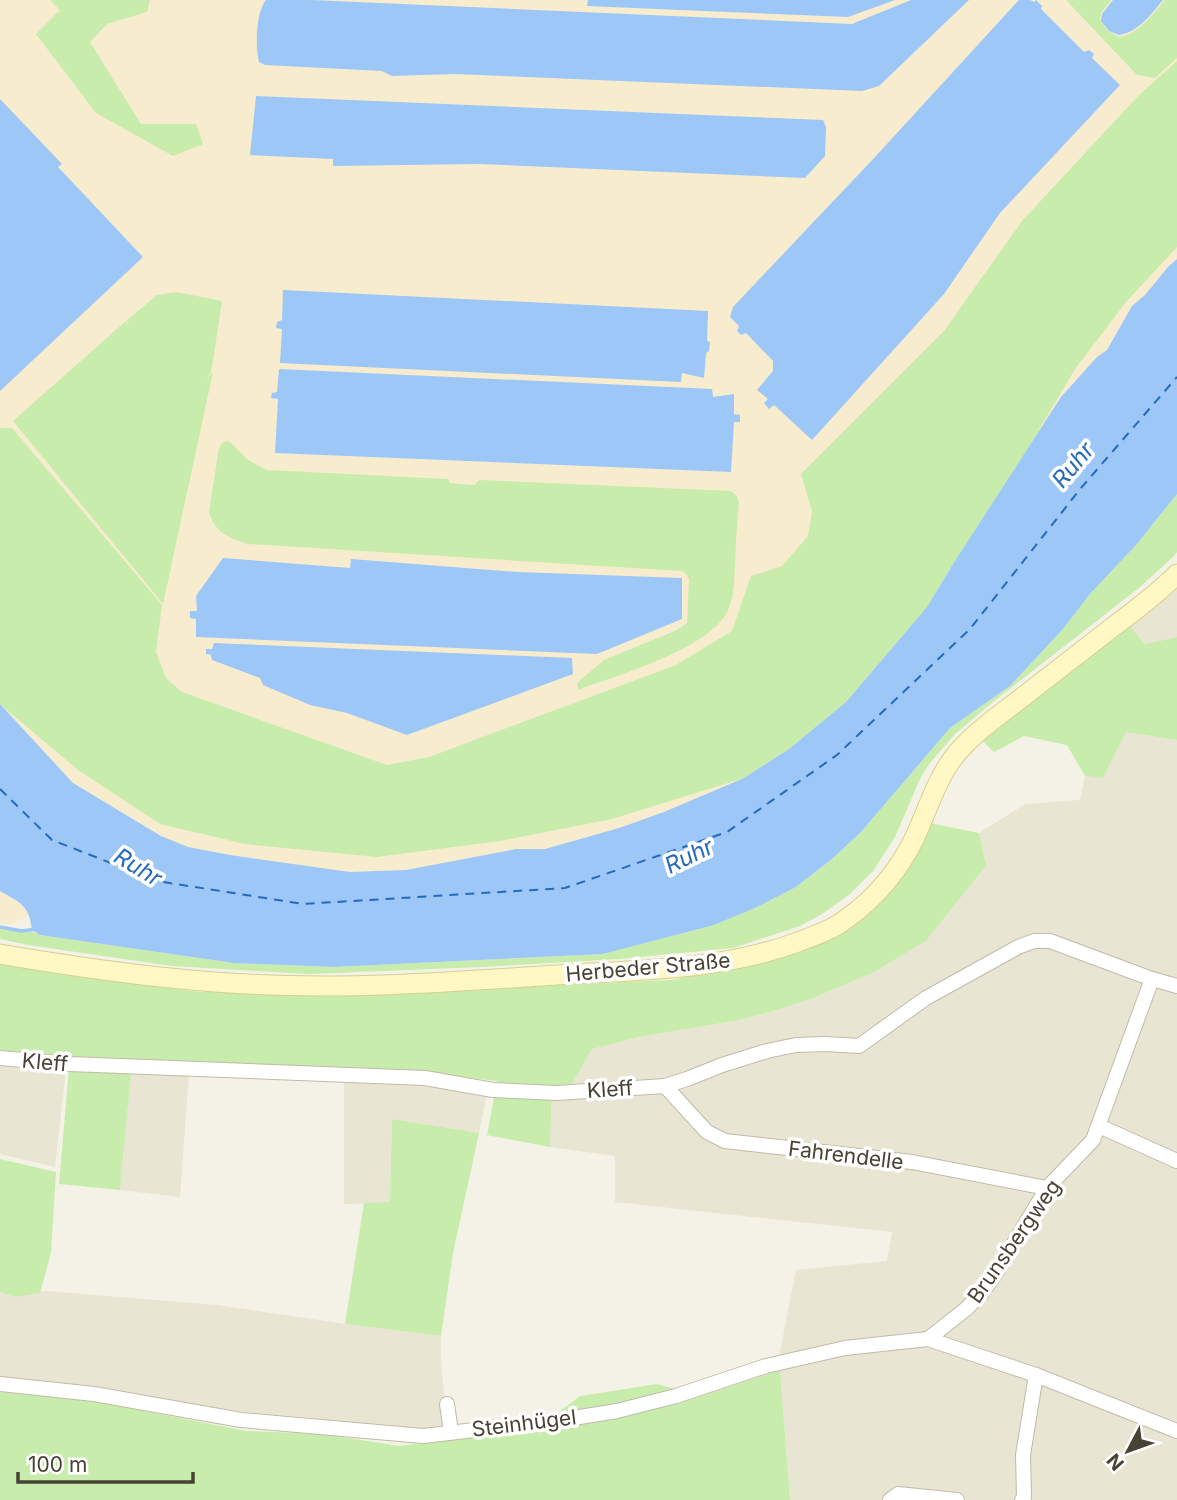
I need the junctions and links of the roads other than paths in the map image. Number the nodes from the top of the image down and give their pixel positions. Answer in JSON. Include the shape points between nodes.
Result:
{"nodes":[{"id":1,"x":1177,"y":574,"type":"edge"},
{"id":2,"x":0,"y":954,"type":"edge"},
{"id":3,"x":1152,"y":979,"type":"junction"},
{"id":4,"x":1177,"y":985,"type":"edge"},
{"id":5,"x":0,"y":1058,"type":"edge"},
{"id":6,"x":664,"y":1086,"type":"junction"},
{"id":7,"x":1099,"y":1125,"type":"junction"},
{"id":8,"x":1177,"y":1161,"type":"edge"},
{"id":9,"x":1047,"y":1188,"type":"junction"},
{"id":10,"x":928,"y":1339,"type":"junction"},
{"id":11,"x":1036,"y":1375,"type":"junction"},
{"id":12,"x":0,"y":1384,"type":"edge"},
{"id":13,"x":447,"y":1404,"type":"dead end"},
{"id":14,"x":451,"y":1432,"type":"junction"},
{"id":15,"x":1177,"y":1432,"type":"edge"},
{"id":16,"x":890,"y":1500,"type":"edge"},
{"id":17,"x":957,"y":1500,"type":"edge"},
{"id":18,"x":1022,"y":1500,"type":"edge"}],
"edges":[{"from":1,"to":2,"type":"main road","name":"Herbeder Straße","via":[[957,754],[902,861],[862,907],[831,929],[778,950],[685,968],[321,986],[157,978]]},
{"from":3,"to":4,"type":"street","name":"Kleff"},
{"from":3,"to":6,"type":"street","name":"Kleff","via":[[1050,941],[1034,941],[926,998],[859,1046],[796,1045]]},
{"from":3,"to":7,"type":"street","name":"Brunsbergweg"},
{"from":5,"to":6,"type":"street","name":"Kleff","via":[[425,1078],[493,1090],[557,1093]]},
{"from":6,"to":9,"type":"street","name":"Fahrendelle","via":[[707,1132],[725,1141],[912,1162]]},
{"from":7,"to":8,"type":"street"},
{"from":7,"to":9,"type":"street","name":"Brunsbergweg","via":[[1094,1140]]},
{"from":9,"to":10,"type":"street","name":"Brunsbergweg","via":[[982,1293]]},
{"from":10,"to":11,"type":"street","name":"Steinhügel"},
{"from":10,"to":14,"type":"street","name":"Steinhügel","via":[[845,1348],[766,1366],[617,1410]]},
{"from":11,"to":15,"type":"street","name":"Steinhügel"},
{"from":11,"to":18,"type":"street","via":[[1023,1455]]},
{"from":12,"to":14,"type":"street","name":"Steinhügel","via":[[94,1394],[241,1420],[423,1436]]},
{"from":13,"to":14,"type":"street"},
{"from":16,"to":17,"type":"street","via":[[898,1494]]}]}
